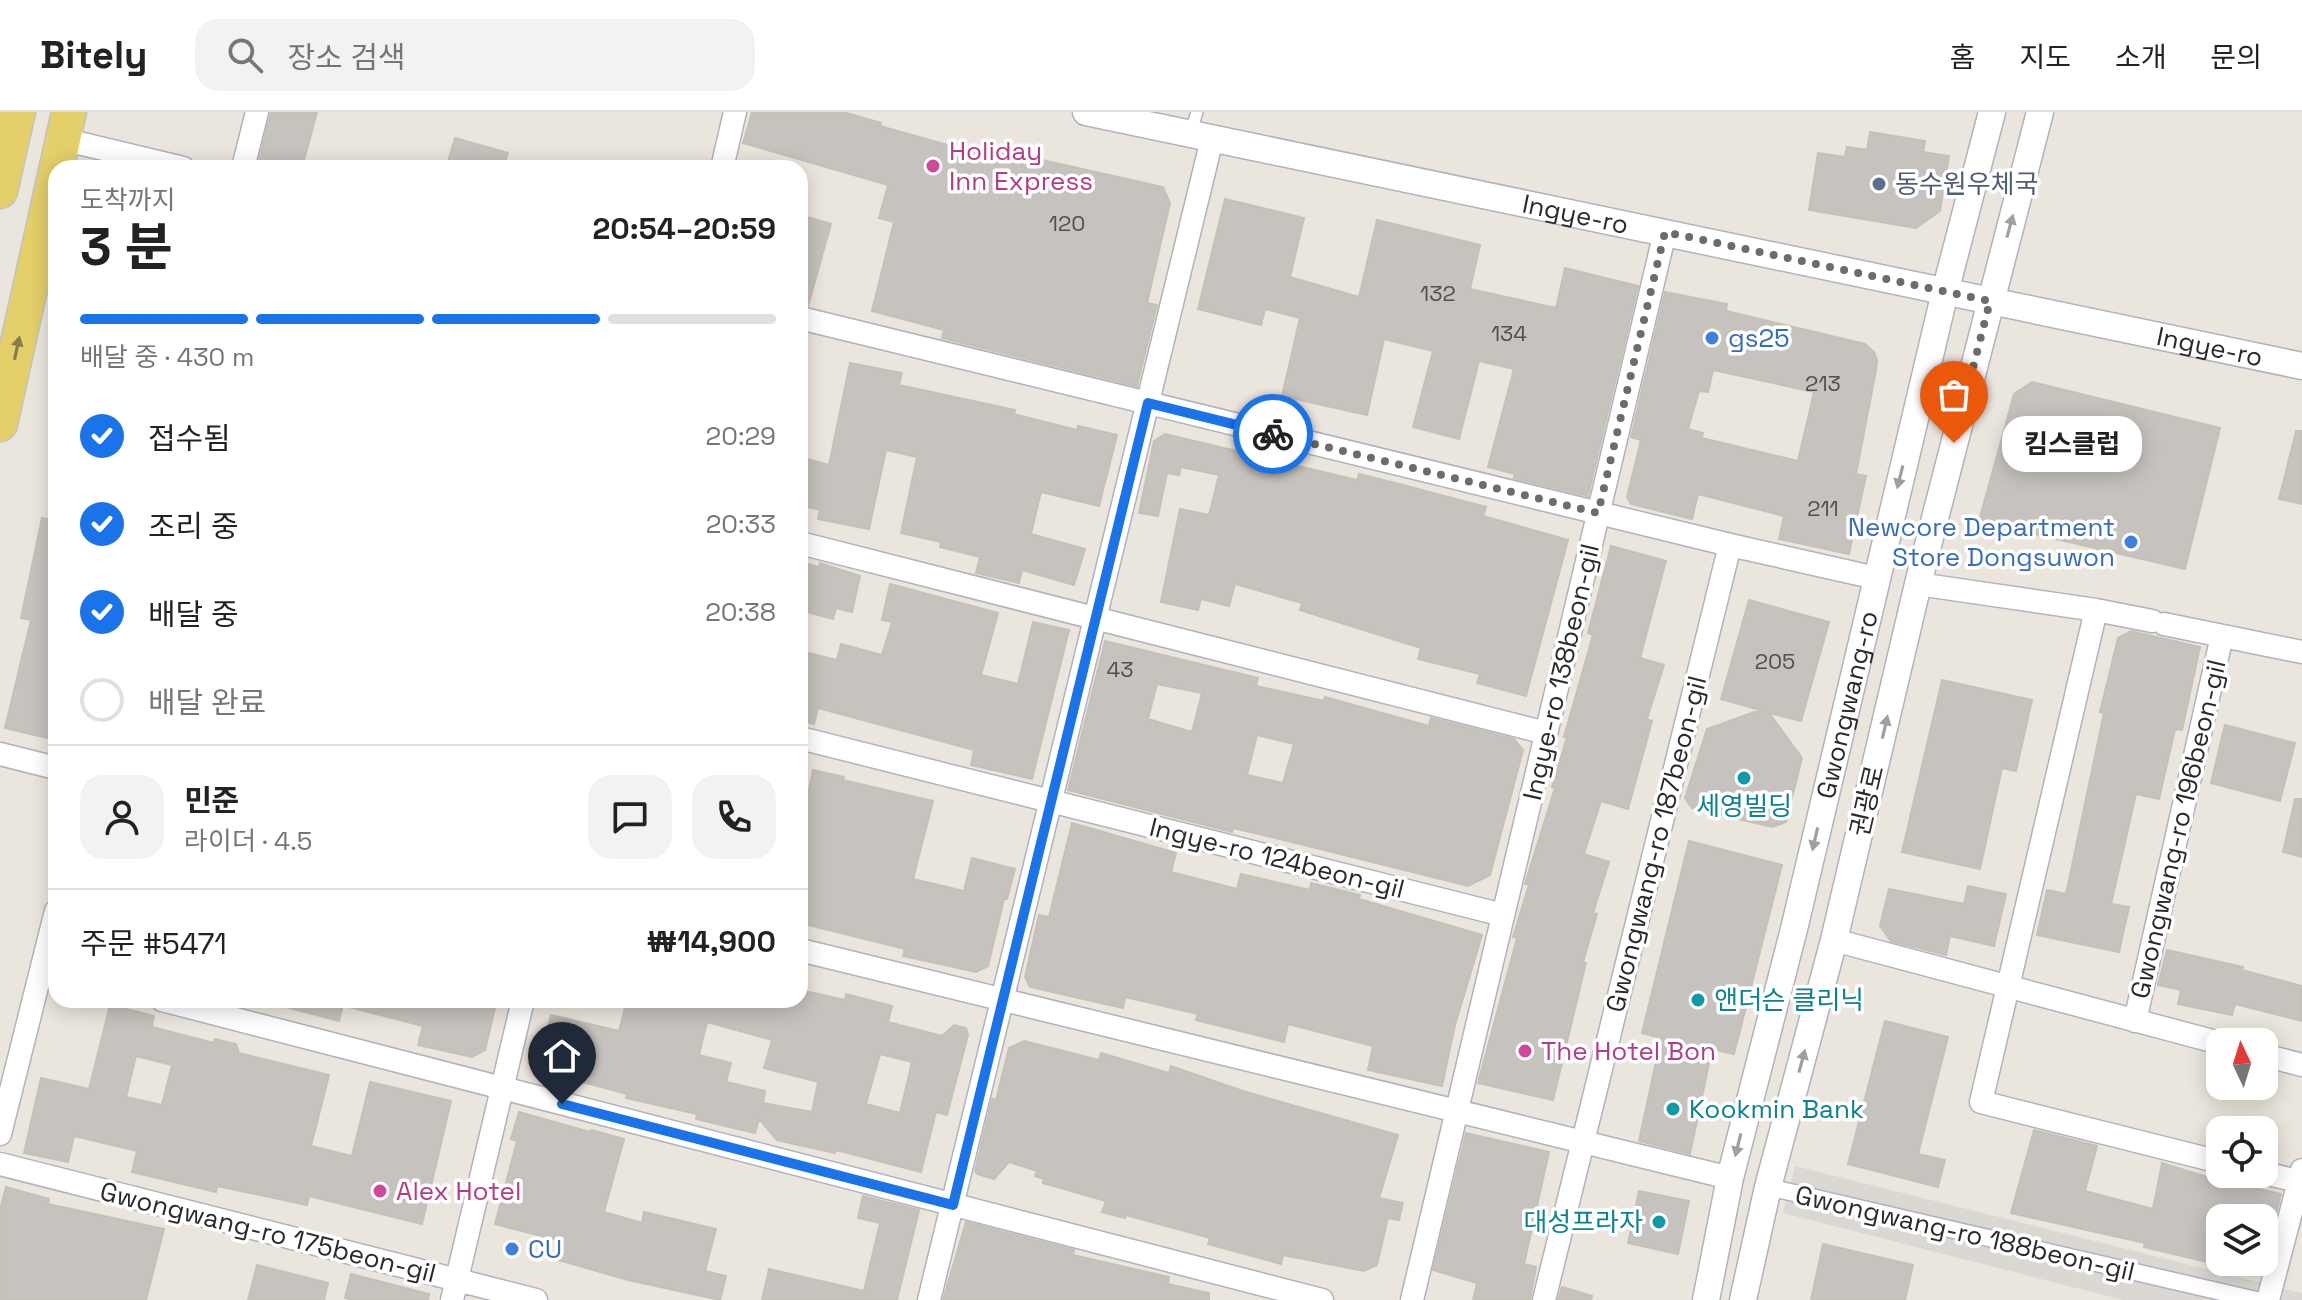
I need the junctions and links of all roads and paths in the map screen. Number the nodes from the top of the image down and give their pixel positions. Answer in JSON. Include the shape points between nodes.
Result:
{"nodes":[{"id":1,"x":18,"y":112,"type":"edge"},
{"id":2,"x":257,"y":112,"type":"edge"},
{"id":3,"x":735,"y":112,"type":"edge"},
{"id":4,"x":1086,"y":112,"type":"edge"},
{"id":5,"x":1992,"y":112,"type":"edge"},
{"id":6,"x":2040,"y":112,"type":"edge"},
{"id":7,"x":66,"y":125,"type":"edge"},
{"id":8,"x":1200,"y":128,"type":"edge"},
{"id":9,"x":58,"y":160,"type":"edge"},
{"id":10,"x":161,"y":160,"type":"edge"},
{"id":11,"x":245,"y":160,"type":"edge"},
{"id":12,"x":724,"y":160,"type":"edge"},
{"id":13,"x":0,"y":191,"type":"edge"},
{"id":14,"x":48,"y":207,"type":"edge"},
{"id":15,"x":1665,"y":232,"type":"junction"},
{"id":16,"x":1945,"y":292,"type":"junction"},
{"id":17,"x":1990,"y":301,"type":"junction"},
{"id":18,"x":808,"y":320,"type":"edge"},
{"id":19,"x":2302,"y":366,"type":"edge"},
{"id":20,"x":1148,"y":403,"type":"junction"},
{"id":21,"x":0,"y":424,"type":"edge"},
{"id":22,"x":1598,"y":513,"type":"junction"},
{"id":23,"x":808,"y":545,"type":"edge"},
{"id":24,"x":1730,"y":545,"type":"junction"},
{"id":25,"x":1876,"y":578,"type":"junction"},
{"id":26,"x":1918,"y":584,"type":"junction"},
{"id":27,"x":2096,"y":610,"type":"junction"},
{"id":28,"x":1095,"y":618,"type":"junction"},
{"id":29,"x":2222,"y":636,"type":"junction"},
{"id":30,"x":2302,"y":652,"type":"edge"},
{"id":31,"x":1546,"y":733,"type":"junction"},
{"id":32,"x":808,"y":740,"type":"edge"},
{"id":33,"x":0,"y":754,"type":"edge"},
{"id":34,"x":48,"y":766,"type":"edge"},
{"id":35,"x":1051,"y":801,"type":"junction"},
{"id":36,"x":1503,"y":915,"type":"junction"},
{"id":37,"x":1834,"y":940,"type":"junction"},
{"id":38,"x":808,"y":952,"type":"edge"},
{"id":39,"x":48,"y":974,"type":"edge"},
{"id":40,"x":2009,"y":988,"type":"junction"},
{"id":41,"x":1003,"y":1000,"type":"junction"},
{"id":42,"x":193,"y":1008,"type":"edge"},
{"id":43,"x":521,"y":1008,"type":"edge"},
{"id":44,"x":2135,"y":1021,"type":"junction"},
{"id":45,"x":2206,"y":1039,"type":"edge"},
{"id":46,"x":2278,"y":1059,"type":"edge"},
{"id":47,"x":2302,"y":1065,"type":"edge"},
{"id":48,"x":502,"y":1088,"type":"junction"},
{"id":49,"x":1457,"y":1111,"type":"junction"},
{"id":50,"x":0,"y":1134,"type":"edge"},
{"id":51,"x":1583,"y":1142,"type":"junction"},
{"id":52,"x":2206,"y":1158,"type":"edge"},
{"id":53,"x":0,"y":1164,"type":"edge"},
{"id":54,"x":2278,"y":1175,"type":"edge"},
{"id":55,"x":1730,"y":1178,"type":"junction"},
{"id":56,"x":2301,"y":1178,"type":"edge"},
{"id":57,"x":1768,"y":1187,"type":"junction"},
{"id":58,"x":953,"y":1205,"type":"junction"},
{"id":59,"x":454,"y":1290,"type":"edge"},
{"id":60,"x":536,"y":1300,"type":"edge"},
{"id":61,"x":929,"y":1300,"type":"edge"},
{"id":62,"x":1322,"y":1300,"type":"edge"},
{"id":63,"x":1412,"y":1300,"type":"edge"},
{"id":64,"x":1544,"y":1300,"type":"edge"},
{"id":65,"x":1706,"y":1300,"type":"edge"},
{"id":66,"x":1743,"y":1300,"type":"edge"},
{"id":67,"x":2256,"y":1300,"type":"edge"},
{"id":68,"x":2268,"y":1300,"type":"edge"}],
"edges":[{"from":1,"to":13,"type":"main road"},
{"from":2,"to":11,"type":"street"},
{"from":3,"to":12,"type":"street"},
{"from":4,"to":8,"type":"street","name":"Ingye-ro"},
{"from":5,"to":16,"type":"street","name":"Gwongwang-ro"},
{"from":17,"to":6,"type":"street","name":"권광로","one_way":true},
{"from":9,"to":7,"type":"main road","one_way":true},
{"from":7,"to":10,"type":"street"},
{"from":8,"to":15,"type":"street","name":"Ingye-ro"},
{"from":8,"to":20,"type":"street"},
{"from":21,"to":14,"type":"main road","one_way":true},
{"from":15,"to":16,"type":"street","name":"Ingye-ro"},
{"from":15,"to":22,"type":"street","name":"Ingye-ro 138beon-gil"},
{"from":16,"to":17,"type":"street","name":"Ingye-ro"},
{"from":16,"to":25,"type":"street","name":"Gwongwang-ro","one_way":true},
{"from":17,"to":19,"type":"street","name":"Ingye-ro"},
{"from":17,"to":26,"type":"street","name":"권광로"},
{"from":18,"to":20,"type":"street"},
{"from":20,"to":22,"type":"street"},
{"from":20,"to":28,"type":"street"},
{"from":22,"to":24,"type":"street"},
{"from":22,"to":31,"type":"street","name":"Ingye-ro 138beon-gil"},
{"from":23,"to":28,"type":"street"},
{"from":24,"to":25,"type":"street"},
{"from":24,"to":51,"type":"street","name":"Gwongwang-ro 187beon-gil"},
{"from":25,"to":55,"type":"street","name":"Gwongwang-ro","one_way":true},
{"from":26,"to":27,"type":"street"},
{"from":37,"to":26,"type":"street","name":"권광로","one_way":true},
{"from":27,"to":29,"type":"street"},
{"from":27,"to":40,"type":"street"},
{"from":28,"to":31,"type":"street"},
{"from":28,"to":35,"type":"street"},
{"from":29,"to":30,"type":"street"},
{"from":29,"to":44,"type":"street","name":"Gwongwang-ro 196beon-gil"},
{"from":31,"to":36,"type":"street","name":"Ingye-ro 138beon-gil"},
{"from":32,"to":35,"type":"street","name":"Ingye-ro 124beon-gil"},
{"from":33,"to":34,"type":"street"},
{"from":35,"to":36,"type":"street","name":"Ingye-ro 124beon-gil"},
{"from":35,"to":41,"type":"street"},
{"from":36,"to":49,"type":"street","name":"Ingye-ro 138beon-gil"},
{"from":37,"to":40,"type":"street","name":"Gwongwang-ro 196beon-gil"},
{"from":57,"to":37,"type":"street","name":"권광로","one_way":true},
{"from":38,"to":41,"type":"street"},
{"from":39,"to":50,"type":"street"},
{"from":40,"to":44,"type":"street","name":"Gwongwang-ro 196beon-gil"},
{"from":40,"to":52,"type":"street","via":[[1981,1102]]},
{"from":41,"to":49,"type":"street"},
{"from":41,"to":58,"type":"street"},
{"from":42,"to":48,"type":"street"},
{"from":43,"to":48,"type":"street"},
{"from":44,"to":45,"type":"street","name":"Gwongwang-ro 196beon-gil"},
{"from":46,"to":47,"type":"street"},
{"from":48,"to":58,"type":"street"},
{"from":48,"to":59,"type":"street"},
{"from":49,"to":51,"type":"street"},
{"from":49,"to":63,"type":"street","name":"Ingye-ro 138beon-gil"},
{"from":51,"to":55,"type":"street"},
{"from":51,"to":64,"type":"street"},
{"from":53,"to":59,"type":"street","name":"Gwongwang-ro 175beon-gil"},
{"from":54,"to":56,"type":"street"},
{"from":55,"to":65,"type":"street","name":"Gwongwang-ro"},
{"from":56,"to":68,"type":"street"},
{"from":57,"to":66,"type":"street","name":"권광로"},
{"from":57,"to":67,"type":"street","name":"Gwongwang-ro 188beon-gil"},
{"from":58,"to":61,"type":"street"},
{"from":58,"to":62,"type":"street"},
{"from":59,"to":60,"type":"street","name":"Gwongwang-ro 175beon-gil"}]}
